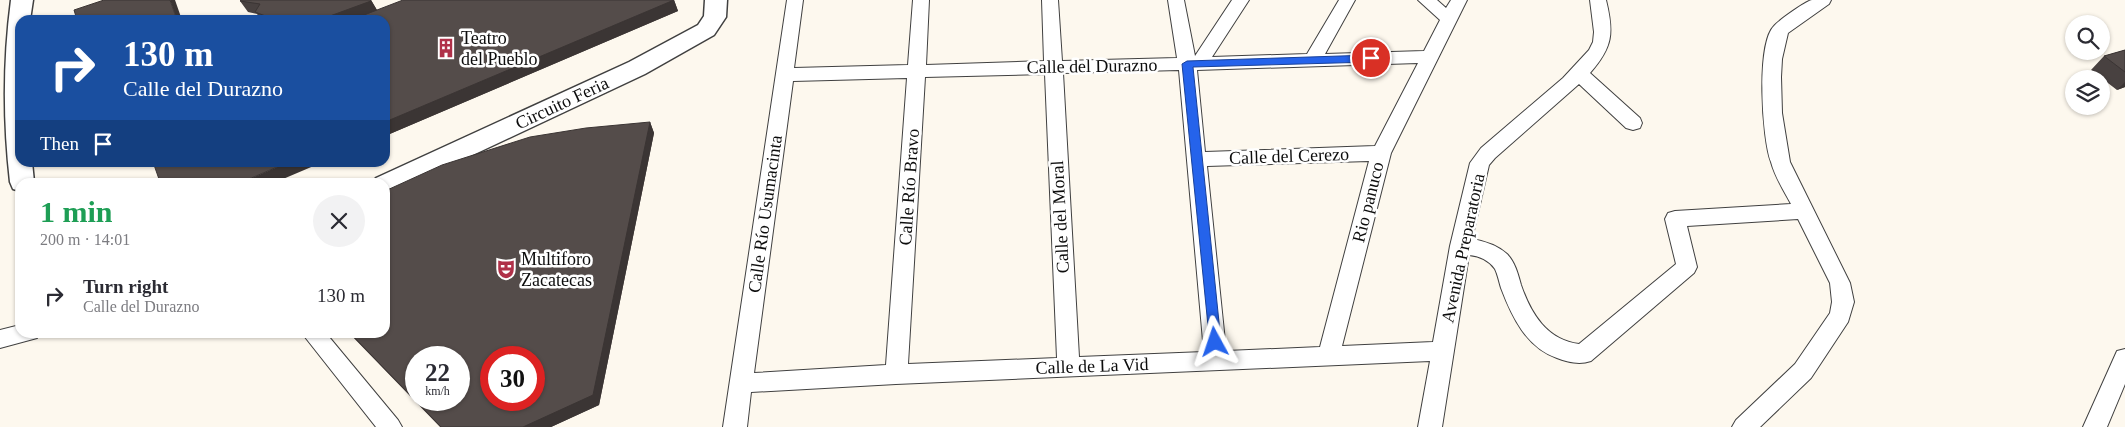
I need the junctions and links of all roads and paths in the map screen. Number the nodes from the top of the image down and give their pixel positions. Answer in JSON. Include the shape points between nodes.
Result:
{"nodes":[{"id":1,"x":22,"y":0,"type":"edge"},
{"id":2,"x":716,"y":0,"type":"edge"},
{"id":3,"x":795,"y":0,"type":"edge"},
{"id":4,"x":921,"y":0,"type":"edge"},
{"id":5,"x":1050,"y":0,"type":"edge"},
{"id":6,"x":1176,"y":0,"type":"edge"},
{"id":7,"x":1241,"y":0,"type":"edge"},
{"id":8,"x":1347,"y":0,"type":"edge"},
{"id":9,"x":1426,"y":0,"type":"edge"},
{"id":10,"x":1459,"y":0,"type":"edge"},
{"id":11,"x":1598,"y":0,"type":"edge"},
{"id":12,"x":1823,"y":0,"type":"edge"},
{"id":13,"x":20,"y":15,"type":"edge"},
{"id":14,"x":1448,"y":18,"type":"junction"},
{"id":15,"x":1429,"y":57,"type":"junction"},
{"id":16,"x":1313,"y":59,"type":"junction"},
{"id":17,"x":1193,"y":64,"type":"junction"},
{"id":18,"x":1053,"y":66,"type":"junction"},
{"id":19,"x":916,"y":71,"type":"junction"},
{"id":20,"x":1579,"y":74,"type":"junction"},
{"id":21,"x":784,"y":75,"type":"junction"},
{"id":22,"x":1633,"y":123,"type":"dead end"},
{"id":23,"x":1381,"y":153,"type":"junction"},
{"id":24,"x":1197,"y":159,"type":"junction"},
{"id":25,"x":390,"y":183,"type":"edge"},
{"id":26,"x":1805,"y":211,"type":"junction"},
{"id":27,"x":1460,"y":246,"type":"junction"},
{"id":28,"x":15,"y":335,"type":"edge"},
{"id":29,"x":317,"y":338,"type":"edge"},
{"id":30,"x":0,"y":339,"type":"edge"},
{"id":31,"x":1442,"y":351,"type":"junction"},
{"id":32,"x":1329,"y":355,"type":"junction"},
{"id":33,"x":2125,"y":358,"type":"edge"},
{"id":34,"x":1216,"y":360,"type":"junction"},
{"id":35,"x":1068,"y":367,"type":"junction"},
{"id":36,"x":896,"y":374,"type":"junction"},
{"id":37,"x":742,"y":383,"type":"junction"},
{"id":38,"x":390,"y":427,"type":"edge"},
{"id":39,"x":735,"y":427,"type":"edge"},
{"id":40,"x":1430,"y":427,"type":"edge"},
{"id":41,"x":1744,"y":427,"type":"edge"},
{"id":42,"x":2095,"y":427,"type":"edge"}],
"edges":[{"from":1,"to":13,"type":"street"},
{"from":2,"to":25,"type":"street","name":"Circuito Feria","via":[[715,17],[706,30],[637,68]]},
{"from":3,"to":21,"type":"street","name":"Calle Río Usumacinta"},
{"from":4,"to":19,"type":"street","name":"Calle Río Bravo"},
{"from":5,"to":18,"type":"street","name":"Calle del Moral"},
{"from":6,"to":17,"type":"street"},
{"from":7,"to":17,"type":"street"},
{"from":8,"to":16,"type":"street"},
{"from":9,"to":14,"type":"street"},
{"from":10,"to":14,"type":"street","name":"Rio panuco"},
{"from":11,"to":20,"type":"street","name":"Avenida Preparatoria","via":[[1602,40],[1599,50]]},
{"from":12,"to":26,"type":"street","via":[[1780,30],[1771,64],[1780,162]]},
{"from":14,"to":15,"type":"street","name":"Rio panuco"},
{"from":15,"to":16,"type":"street","name":"Calle del Durazno"},
{"from":15,"to":23,"type":"street","name":"Rio panuco"},
{"from":16,"to":17,"type":"street","name":"Calle del Durazno"},
{"from":17,"to":18,"type":"street","name":"Calle del Durazno"},
{"from":17,"to":24,"type":"street"},
{"from":18,"to":19,"type":"street","name":"Calle del Durazno"},
{"from":18,"to":35,"type":"street","name":"Calle del Moral"},
{"from":19,"to":21,"type":"street","name":"Calle del Durazno"},
{"from":19,"to":36,"type":"street","name":"Calle Río Bravo"},
{"from":20,"to":22,"type":"street"},
{"from":20,"to":27,"type":"street","name":"Avenida Preparatoria","via":[[1480,163]]},
{"from":21,"to":37,"type":"street","name":"Calle Río Usumacinta"},
{"from":23,"to":24,"type":"street","name":"Calle del Cerezo"},
{"from":23,"to":32,"type":"street","name":"Rio panuco"},
{"from":24,"to":34,"type":"street"},
{"from":26,"to":27,"type":"street","via":[[1675,218],[1687,267],[1583,354],[1568,353],[1542,341],[1529,326],[1503,264],[1489,250]]},
{"from":26,"to":41,"type":"street","via":[[1840,284],[1843,302],[1840,316],[1803,371]]},
{"from":27,"to":31,"type":"street","name":"Avenida Preparatoria"},
{"from":28,"to":30,"type":"street"},
{"from":29,"to":38,"type":"street"},
{"from":31,"to":32,"type":"street","name":"Calle de La Vid"},
{"from":31,"to":40,"type":"street","name":"Avenida Preparatoria"},
{"from":32,"to":34,"type":"street","name":"Calle de La Vid"},
{"from":33,"to":42,"type":"street"},
{"from":34,"to":35,"type":"street","name":"Calle de La Vid"},
{"from":35,"to":36,"type":"street","name":"Calle de La Vid"},
{"from":36,"to":37,"type":"street","name":"Calle de La Vid"},
{"from":37,"to":39,"type":"street","name":"Calle Río Usumacinta"}]}
